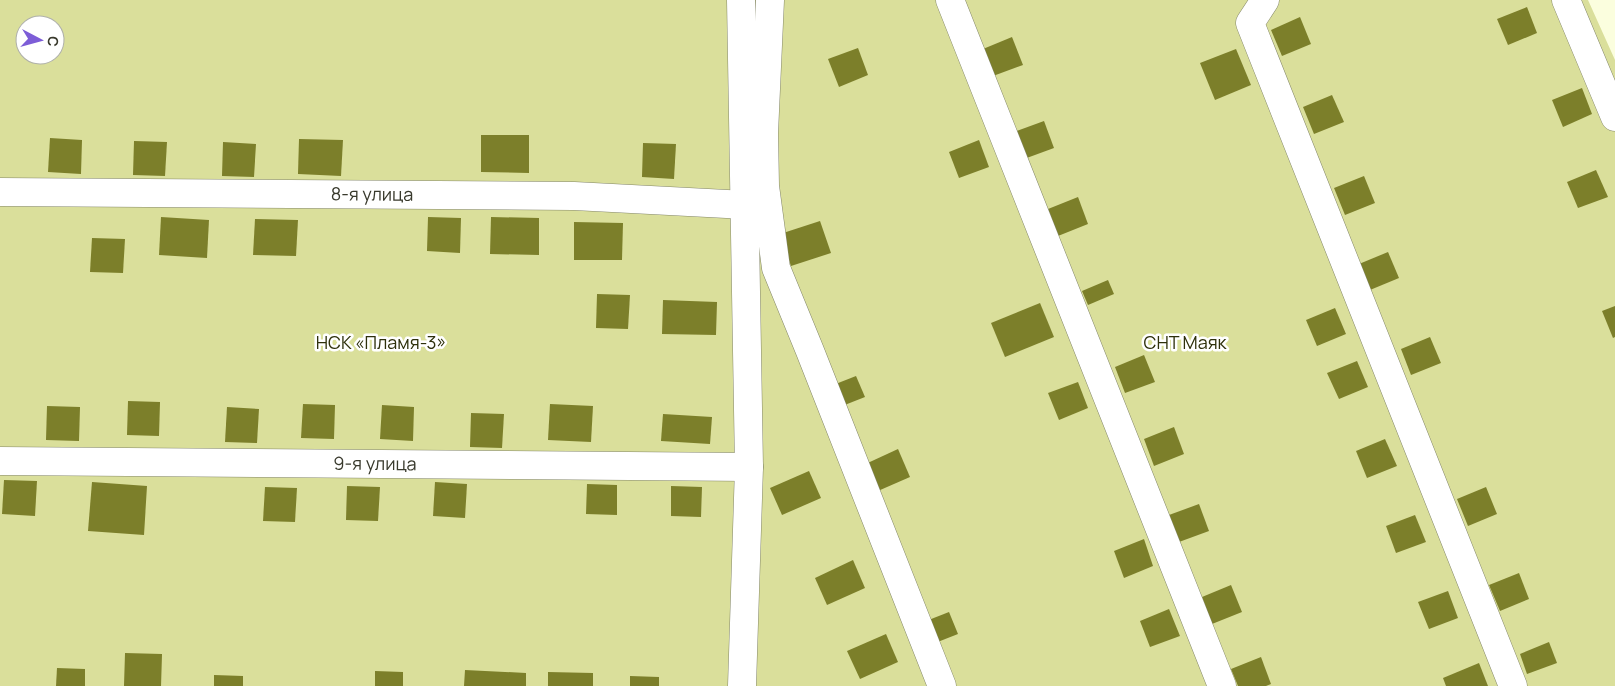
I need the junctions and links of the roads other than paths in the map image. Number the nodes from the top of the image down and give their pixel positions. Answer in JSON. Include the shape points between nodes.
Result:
{"nodes":[{"id":1,"x":742,"y":0,"type":"edge"},
{"id":2,"x":770,"y":0,"type":"edge"},
{"id":3,"x":950,"y":0,"type":"edge"},
{"id":4,"x":1264,"y":0,"type":"edge"},
{"id":5,"x":1566,"y":0,"type":"edge"},
{"id":6,"x":1615,"y":116,"type":"edge"},
{"id":7,"x":0,"y":192,"type":"edge"},
{"id":8,"x":746,"y":205,"type":"junction"},
{"id":9,"x":0,"y":461,"type":"edge"},
{"id":10,"x":749,"y":468,"type":"junction"},
{"id":11,"x":742,"y":686,"type":"edge"},
{"id":12,"x":942,"y":686,"type":"edge"},
{"id":13,"x":1222,"y":686,"type":"edge"},
{"id":14,"x":1513,"y":686,"type":"edge"}],
"edges":[{"from":1,"to":8,"type":"street"},
{"from":2,"to":12,"type":"street","via":[[765,186],[776,268]]},
{"from":3,"to":13,"type":"street"},
{"from":4,"to":14,"type":"street","via":[[1250,23]]},
{"from":5,"to":6,"type":"street"},
{"from":7,"to":8,"type":"street","name":"8-я улица","via":[[574,196]]},
{"from":8,"to":10,"type":"street"},
{"from":9,"to":10,"type":"street","name":"9-я улица"},
{"from":10,"to":11,"type":"street"}]}
